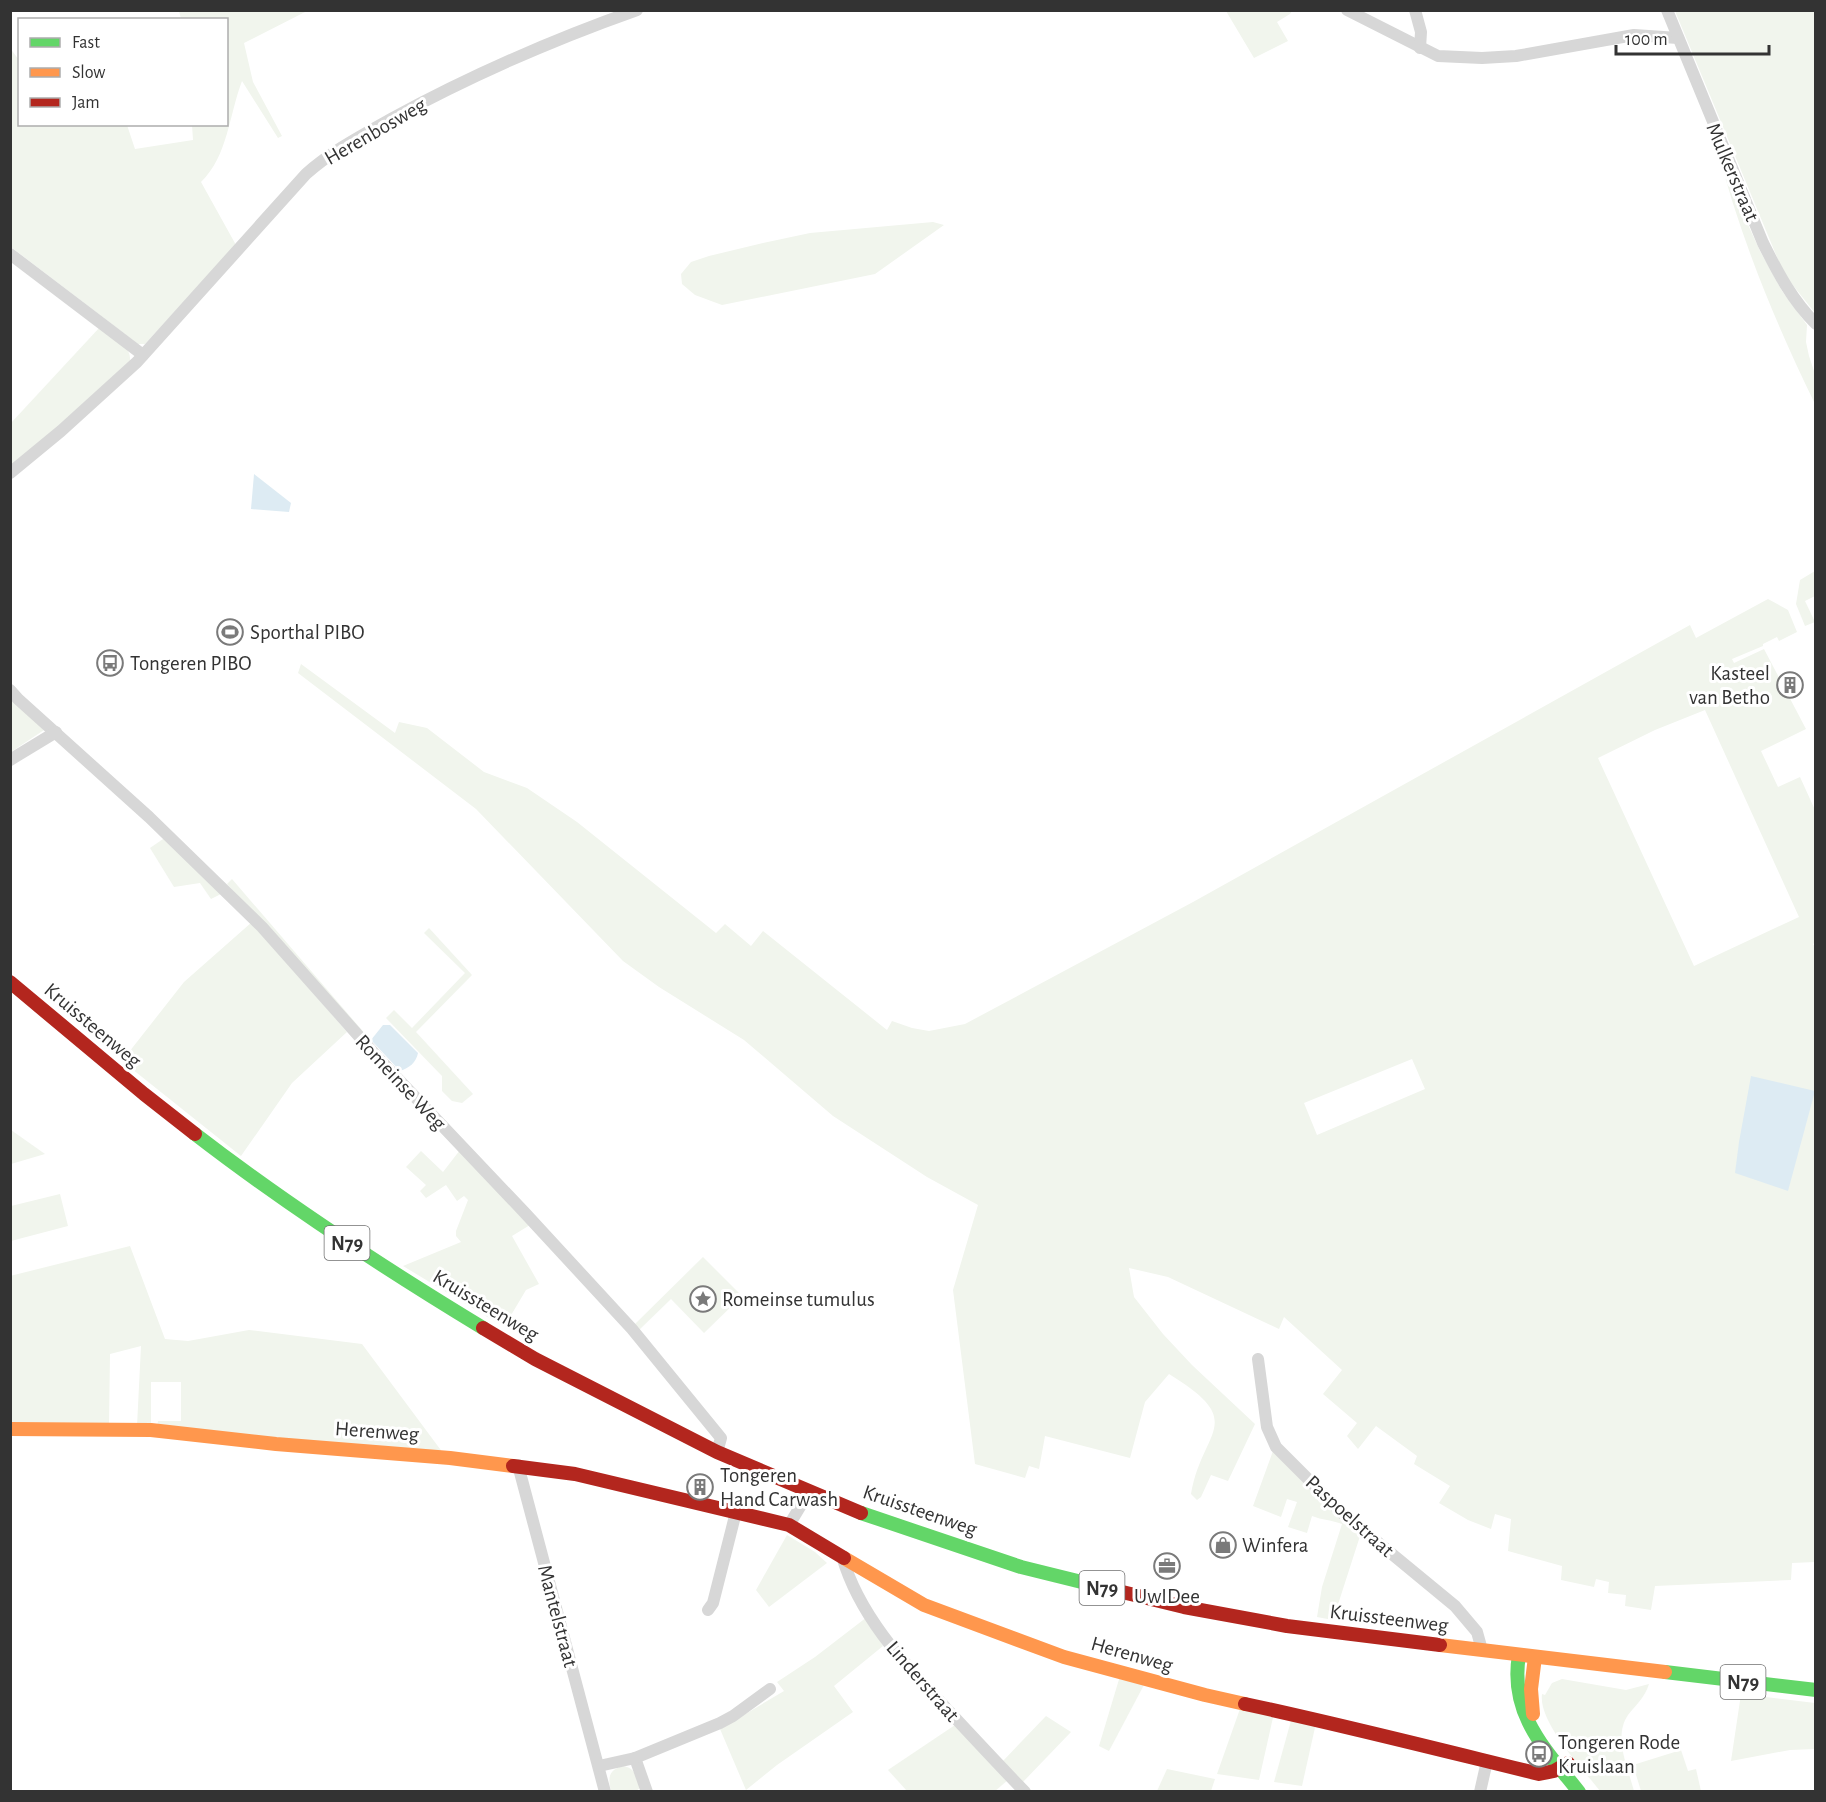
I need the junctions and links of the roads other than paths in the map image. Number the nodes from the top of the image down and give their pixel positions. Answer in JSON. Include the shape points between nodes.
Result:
{"nodes":[{"id":1,"x":637,"y":10,"type":"edge"},
{"id":2,"x":1347,"y":10,"type":"edge"},
{"id":3,"x":1415,"y":10,"type":"edge"},
{"id":4,"x":1667,"y":10,"type":"edge"},
{"id":5,"x":1678,"y":38,"type":"junction"},
{"id":6,"x":1420,"y":48,"type":"junction"},
{"id":7,"x":10,"y":254,"type":"edge"},
{"id":8,"x":1815,"y":324,"type":"edge"},
{"id":9,"x":143,"y":355,"type":"junction"},
{"id":10,"x":10,"y":473,"type":"edge"},
{"id":11,"x":10,"y":690,"type":"edge"},
{"id":12,"x":56,"y":732,"type":"junction"},
{"id":13,"x":10,"y":760,"type":"edge"},
{"id":14,"x":10,"y":982,"type":"edge"},
{"id":15,"x":1258,"y":1359,"type":"dead end"},
{"id":16,"x":10,"y":1429,"type":"edge"},
{"id":17,"x":717,"y":1452,"type":"junction"},
{"id":18,"x":518,"y":1465,"type":"junction"},
{"id":19,"x":809,"y":1492,"type":"junction"},
{"id":20,"x":736,"y":1512,"type":"junction"},
{"id":21,"x":789,"y":1525,"type":"junction"},
{"id":22,"x":842,"y":1556,"type":"junction"},
{"id":23,"x":708,"y":1610,"type":"dead end"},
{"id":24,"x":1482,"y":1650,"type":"junction"},
{"id":25,"x":1519,"y":1655,"type":"junction"},
{"id":26,"x":1535,"y":1657,"type":"junction"},
{"id":27,"x":770,"y":1689,"type":"dead end"},
{"id":28,"x":1815,"y":1690,"type":"edge"},
{"id":29,"x":635,"y":1758,"type":"junction"},
{"id":30,"x":1487,"y":1761,"type":"junction"},
{"id":31,"x":599,"y":1766,"type":"junction"},
{"id":32,"x":1564,"y":1766,"type":"junction"},
{"id":33,"x":605,"y":1791,"type":"edge"},
{"id":34,"x":647,"y":1791,"type":"edge"},
{"id":35,"x":1025,"y":1791,"type":"edge"},
{"id":36,"x":1480,"y":1791,"type":"edge"},
{"id":37,"x":1579,"y":1791,"type":"edge"},
{"id":38,"x":1589,"y":1791,"type":"edge"}],
"edges":[{"from":1,"to":9,"type":"street","name":"Herenbosweg","via":[[509,60],[423,102],[322,160]]},
{"from":2,"to":6,"type":"street"},
{"from":3,"to":6,"type":"street","via":[[1421,32]]},
{"from":4,"to":5,"type":"street","name":"Mulkerstraat"},
{"from":5,"to":6,"type":"street","via":[[1634,35],[1516,56],[1482,58],[1438,56]]},
{"from":5,"to":8,"type":"street","name":"Mulkerstraat","via":[[1762,243],[1797,305]]},
{"from":7,"to":9,"type":"street"},
{"from":9,"to":10,"type":"street","name":"Herenbosweg"},
{"from":11,"to":12,"type":"street"},
{"from":12,"to":13,"type":"street"},
{"from":12,"to":17,"type":"street","name":"Romeinse Weg","via":[[262,927],[388,1069],[585,1277],[721,1438]]},
{"from":14,"to":17,"type":"main road","name":"Kruissteenweg","number":"N79","via":[[167,1113],[345,1242],[535,1359]]},
{"from":15,"to":24,"type":"street","name":"Paspoelstraat","via":[[1267,1427],[1276,1447],[1341,1512],[1455,1606],[1477,1632]]},
{"from":16,"to":18,"type":"main road","name":"Herenweg","via":[[151,1430]]},
{"from":17,"to":19,"type":"main road","name":"Kruissteenweg","number":"N79"},
{"from":18,"to":20,"type":"main road","name":"Herenweg","via":[[630,1486]]},
{"from":18,"to":31,"type":"street","name":"Mantelstraat"},
{"from":19,"to":21,"type":"street"},
{"from":19,"to":24,"type":"main road","name":"Kruissteenweg","number":"N79","via":[[1021,1567],[1109,1590],[1287,1626]]},
{"from":20,"to":21,"type":"main road","name":"Herenweg"},
{"from":20,"to":23,"type":"street","via":[[713,1604]]},
{"from":21,"to":22,"type":"main road","name":"Herenweg"},
{"from":22,"to":30,"type":"main road","name":"Herenweg","via":[[924,1605],[1064,1657],[1157,1684]]},
{"from":22,"to":35,"type":"street","name":"Linderstraat","via":[[862,1602],[888,1643]]},
{"from":24,"to":25,"type":"main road","name":"Kruissteenweg","number":"N79"},
{"from":25,"to":26,"type":"main road","name":"Kruissteenweg","number":"N79"},
{"from":25,"to":32,"type":"main road","via":[[1516,1676],[1528,1719],[1540,1741]]},
{"from":26,"to":28,"type":"main road","name":"Kruissteenweg","number":"N79"},
{"from":26,"to":32,"type":"main road","via":[[1533,1713]]},
{"from":27,"to":29,"type":"street","via":[[720,1723]]},
{"from":29,"to":31,"type":"street"},
{"from":29,"to":34,"type":"street"},
{"from":30,"to":32,"type":"main road","name":"Herenweg","via":[[1539,1774]]},
{"from":30,"to":36,"type":"street"},
{"from":31,"to":33,"type":"street","name":"Mantelstraat"},
{"from":32,"to":37,"type":"main road"},
{"from":32,"to":38,"type":"main road"}]}
